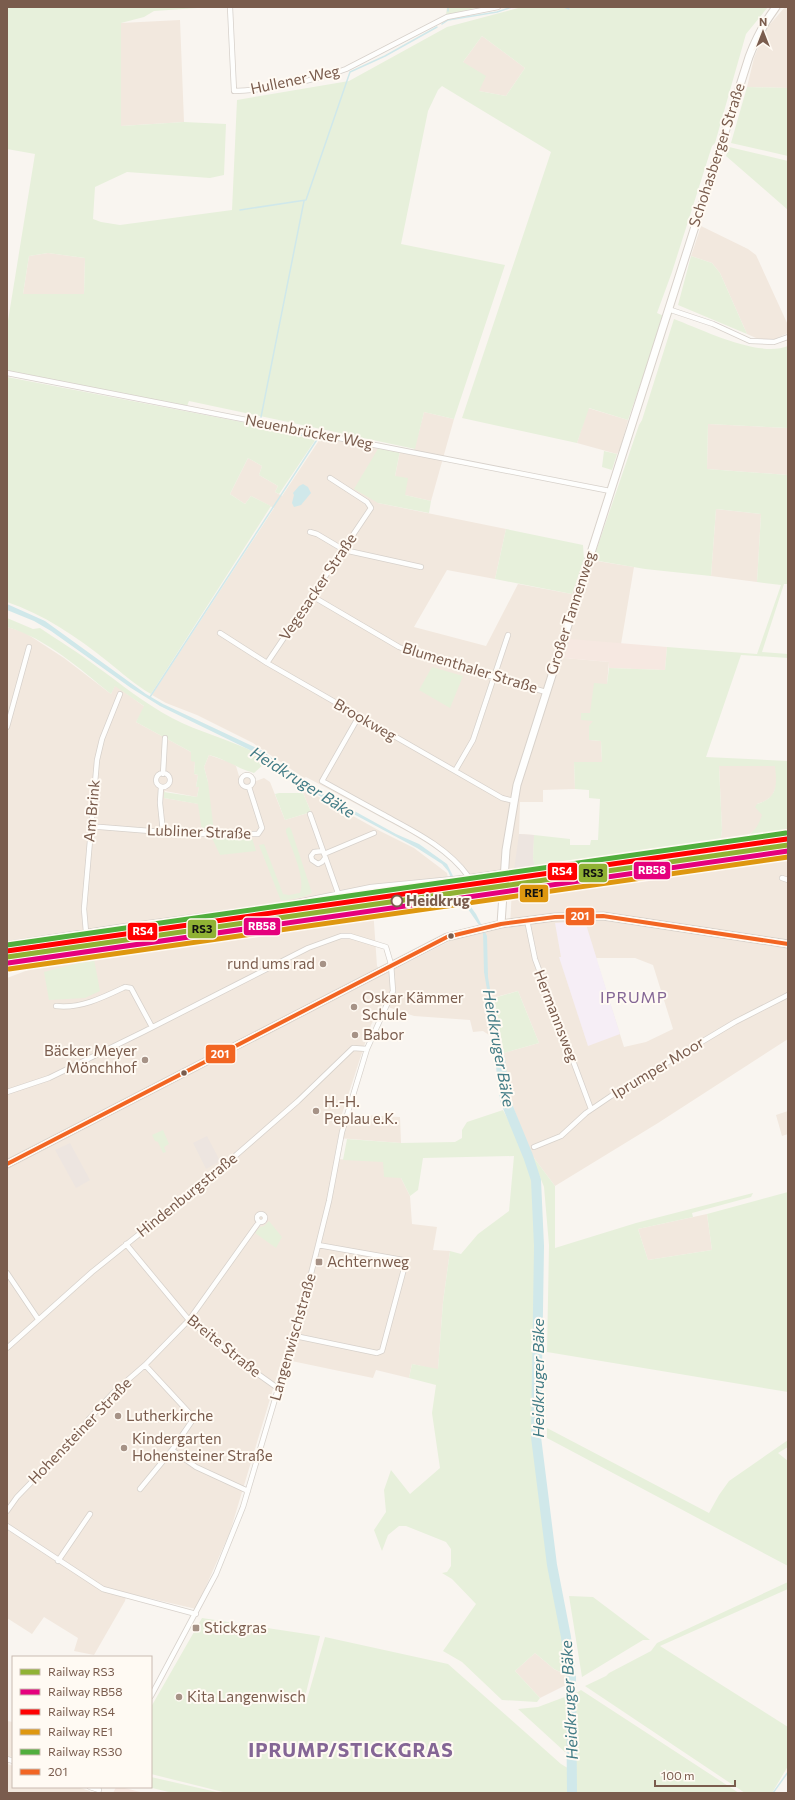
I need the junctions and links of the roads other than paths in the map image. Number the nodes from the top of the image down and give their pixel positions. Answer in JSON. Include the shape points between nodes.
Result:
{"nodes":[{"id":1,"x":230,"y":7,"type":"edge"},
{"id":2,"x":498,"y":7,"type":"edge"},
{"id":3,"x":776,"y":7,"type":"edge"},
{"id":4,"x":668,"y":309,"type":"junction"},
{"id":5,"x":788,"y":337,"type":"edge"},
{"id":6,"x":7,"y":373,"type":"edge"},
{"id":7,"x":330,"y":478,"type":"dead end"},
{"id":8,"x":610,"y":491,"type":"junction"},
{"id":9,"x":310,"y":532,"type":"dead end"},
{"id":10,"x":344,"y":550,"type":"junction"},
{"id":11,"x":421,"y":567,"type":"dead end"},
{"id":12,"x":312,"y":596,"type":"junction"},
{"id":13,"x":220,"y":633,"type":"dead end"},
{"id":14,"x":508,"y":635,"type":"dead end"},
{"id":15,"x":29,"y":647,"type":"dead end"},
{"id":16,"x":267,"y":663,"type":"junction"},
{"id":17,"x":494,"y":676,"type":"junction"},
{"id":18,"x":546,"y":692,"type":"junction"},
{"id":19,"x":120,"y":694,"type":"dead end"},
{"id":20,"x":360,"y":716,"type":"junction"},
{"id":21,"x":7,"y":728,"type":"edge"},
{"id":22,"x":165,"y":738,"type":"dead end"},
{"id":23,"x":454,"y":771,"type":"junction"},
{"id":24,"x":163,"y":774,"type":"junction"},
{"id":25,"x":161,"y":787,"type":"junction"},
{"id":26,"x":249,"y":787,"type":"dead end"},
{"id":27,"x":514,"y":800,"type":"junction"},
{"id":28,"x":310,"y":814,"type":"dead end"},
{"id":29,"x":91,"y":831,"type":"junction"},
{"id":30,"x":163,"y":832,"type":"junction"},
{"id":31,"x":374,"y":833,"type":"dead end"},
{"id":32,"x":324,"y":854,"type":"junction"},
{"id":33,"x":504,"y":872,"type":"junction"},
{"id":34,"x":468,"y":876,"type":"junction"},
{"id":35,"x":782,"y":878,"type":"dead end"},
{"id":36,"x":788,"y":880,"type":"edge"},
{"id":37,"x":338,"y":893,"type":"junction"},
{"id":38,"x":527,"y":920,"type":"junction"},
{"id":39,"x":501,"y":924,"type":"junction"},
{"id":40,"x":86,"y":932,"type":"junction"},
{"id":41,"x":7,"y":944,"type":"edge"},
{"id":42,"x":788,"y":944,"type":"edge"},
{"id":43,"x":391,"y":964,"type":"junction"},
{"id":44,"x":788,"y":995,"type":"edge"},
{"id":45,"x":56,"y":1006,"type":"dead end"},
{"id":46,"x":152,"y":1028,"type":"junction"},
{"id":47,"x":367,"y":1049,"type":"junction"},
{"id":48,"x":7,"y":1092,"type":"edge"},
{"id":49,"x":592,"y":1110,"type":"junction"},
{"id":50,"x":534,"y":1147,"type":"dead end"},
{"id":51,"x":7,"y":1164,"type":"edge"},
{"id":52,"x":259,"y":1222,"type":"dead end"},
{"id":53,"x":126,"y":1244,"type":"junction"},
{"id":54,"x":318,"y":1245,"type":"junction"},
{"id":55,"x":7,"y":1273,"type":"edge"},
{"id":56,"x":38,"y":1319,"type":"junction"},
{"id":57,"x":190,"y":1320,"type":"junction"},
{"id":58,"x":295,"y":1336,"type":"junction"},
{"id":59,"x":7,"y":1348,"type":"edge"},
{"id":60,"x":145,"y":1365,"type":"junction"},
{"id":61,"x":279,"y":1389,"type":"junction"},
{"id":62,"x":172,"y":1450,"type":"junction"},
{"id":63,"x":140,"y":1490,"type":"dead end"},
{"id":64,"x":248,"y":1491,"type":"junction"},
{"id":65,"x":7,"y":1511,"type":"edge"},
{"id":66,"x":90,"y":1514,"type":"dead end"},
{"id":67,"x":7,"y":1526,"type":"edge"},
{"id":68,"x":58,"y":1561,"type":"junction"},
{"id":69,"x":196,"y":1614,"type":"junction"},
{"id":70,"x":152,"y":1694,"type":"edge"}],
"edges":[{"from":1,"to":2,"type":"street","name":"Hullener Weg","via":[[234,91],[330,75],[447,17]]},
{"from":3,"to":4,"type":"street","name":"Schohasberger Straße","via":[[756,37]]},
{"from":4,"to":5,"type":"street","via":[[713,324],[750,341],[774,342]]},
{"from":4,"to":8,"type":"street","name":"Großer Tannenweg"},
{"from":6,"to":8,"type":"street","name":"Neuenbrücker Weg"},
{"from":7,"to":10,"type":"street","name":"Vegesacker Straße","via":[[370,505],[370,511]]},
{"from":8,"to":18,"type":"street","name":"Großer Tannenweg"},
{"from":9,"to":10,"type":"street"},
{"from":10,"to":11,"type":"street"},
{"from":10,"to":12,"type":"street","name":"Vegesacker Straße"},
{"from":12,"to":16,"type":"street","name":"Vegesacker Straße"},
{"from":12,"to":17,"type":"street","name":"Blumenthaler Straße","via":[[399,647]]},
{"from":13,"to":16,"type":"street","name":"Brookweg"},
{"from":14,"to":17,"type":"street"},
{"from":15,"to":21,"type":"street"},
{"from":16,"to":20,"type":"street","name":"Brookweg"},
{"from":17,"to":18,"type":"street","name":"Blumenthaler Straße"},
{"from":17,"to":23,"type":"street","via":[[472,740]]},
{"from":18,"to":27,"type":"street","name":"Großer Tannenweg"},
{"from":19,"to":29,"type":"street","name":"Am Brink","via":[[98,755]]},
{"from":20,"to":23,"type":"street","name":"Brookweg"},
{"from":20,"to":34,"type":"street","via":[[322,781],[415,832],[456,860]]},
{"from":22,"to":24,"type":"street"},
{"from":23,"to":27,"type":"street","name":"Brookweg","via":[[502,798]]},
{"from":24,"to":25,"type":"street","via":[[156,779]]},
{"from":24,"to":25,"type":"street","via":[[168,776],[169,781]]},
{"from":25,"to":30,"type":"street"},
{"from":26,"to":30,"type":"street","name":"Lubliner Straße","via":[[262,828],[258,834]]},
{"from":27,"to":33,"type":"street","name":"Großer Tannenweg"},
{"from":28,"to":32,"type":"street"},
{"from":29,"to":30,"type":"street","name":"Lubliner Straße","via":[[100,827]]},
{"from":29,"to":40,"type":"street","name":"Am Brink","via":[[84,909]]},
{"from":31,"to":32,"type":"street"},
{"from":32,"to":37,"type":"street"},
{"from":33,"to":34,"type":"street"},
{"from":33,"to":39,"type":"street","name":"Großer Tannenweg"},
{"from":34,"to":37,"type":"street"},
{"from":35,"to":36,"type":"street"},
{"from":37,"to":40,"type":"street","via":[[278,906]]},
{"from":38,"to":39,"type":"street"},
{"from":38,"to":42,"type":"street","via":[[603,916]]},
{"from":38,"to":49,"type":"street","name":"Hermannsweg","via":[[535,959]]},
{"from":39,"to":43,"type":"street","via":[[447,937]]},
{"from":40,"to":41,"type":"street"},
{"from":43,"to":46,"type":"street","name":"Langenwischstraße","via":[[386,947],[350,936],[341,936],[308,948]]},
{"from":43,"to":47,"type":"street","name":"Langenwischstraße","via":[[393,991]]},
{"from":43,"to":51,"type":"street"},
{"from":44,"to":49,"type":"street","name":"Iprumper Moor","via":[[735,1022]]},
{"from":45,"to":46,"type":"street","via":[[88,1003],[125,987],[131,988]]},
{"from":46,"to":48,"type":"street","via":[[49,1078]]},
{"from":47,"to":53,"type":"street","name":"Hindenburgstraße","via":[[353,1048],[298,1101],[219,1170]]},
{"from":47,"to":54,"type":"street","name":"Langenwischstraße","via":[[342,1132]]},
{"from":49,"to":50,"type":"street","name":"Iprumper Moor","via":[[561,1136]]},
{"from":52,"to":57,"type":"street","name":"Hohensteiner Straße"},
{"from":53,"to":56,"type":"street","name":"Hindenburgstraße"},
{"from":53,"to":57,"type":"street","name":"Breite Straße"},
{"from":54,"to":58,"type":"street","name":"Langenwischstraße"},
{"from":54,"to":58,"type":"street","via":[[403,1260],[405,1265],[382,1351]]},
{"from":55,"to":56,"type":"street"},
{"from":56,"to":59,"type":"street","name":"Hindenburgstraße"},
{"from":57,"to":60,"type":"street","name":"Hohensteiner Straße"},
{"from":57,"to":61,"type":"street","name":"Breite Straße","via":[[234,1357]]},
{"from":58,"to":61,"type":"street","name":"Langenwischstraße"},
{"from":60,"to":62,"type":"street","via":[[194,1418]]},
{"from":60,"to":65,"type":"street","name":"Hohensteiner Straße","via":[[114,1392]]},
{"from":61,"to":64,"type":"street","name":"Langenwischstraße"},
{"from":62,"to":63,"type":"street"},
{"from":62,"to":64,"type":"street","via":[[196,1467]]},
{"from":64,"to":69,"type":"street","name":"Langenwischstraße","via":[[235,1530]]},
{"from":66,"to":68,"type":"street"},
{"from":67,"to":68,"type":"street"},
{"from":68,"to":69,"type":"street","via":[[102,1589]]},
{"from":69,"to":70,"type":"street","name":"Langenwischstraße"}]}
